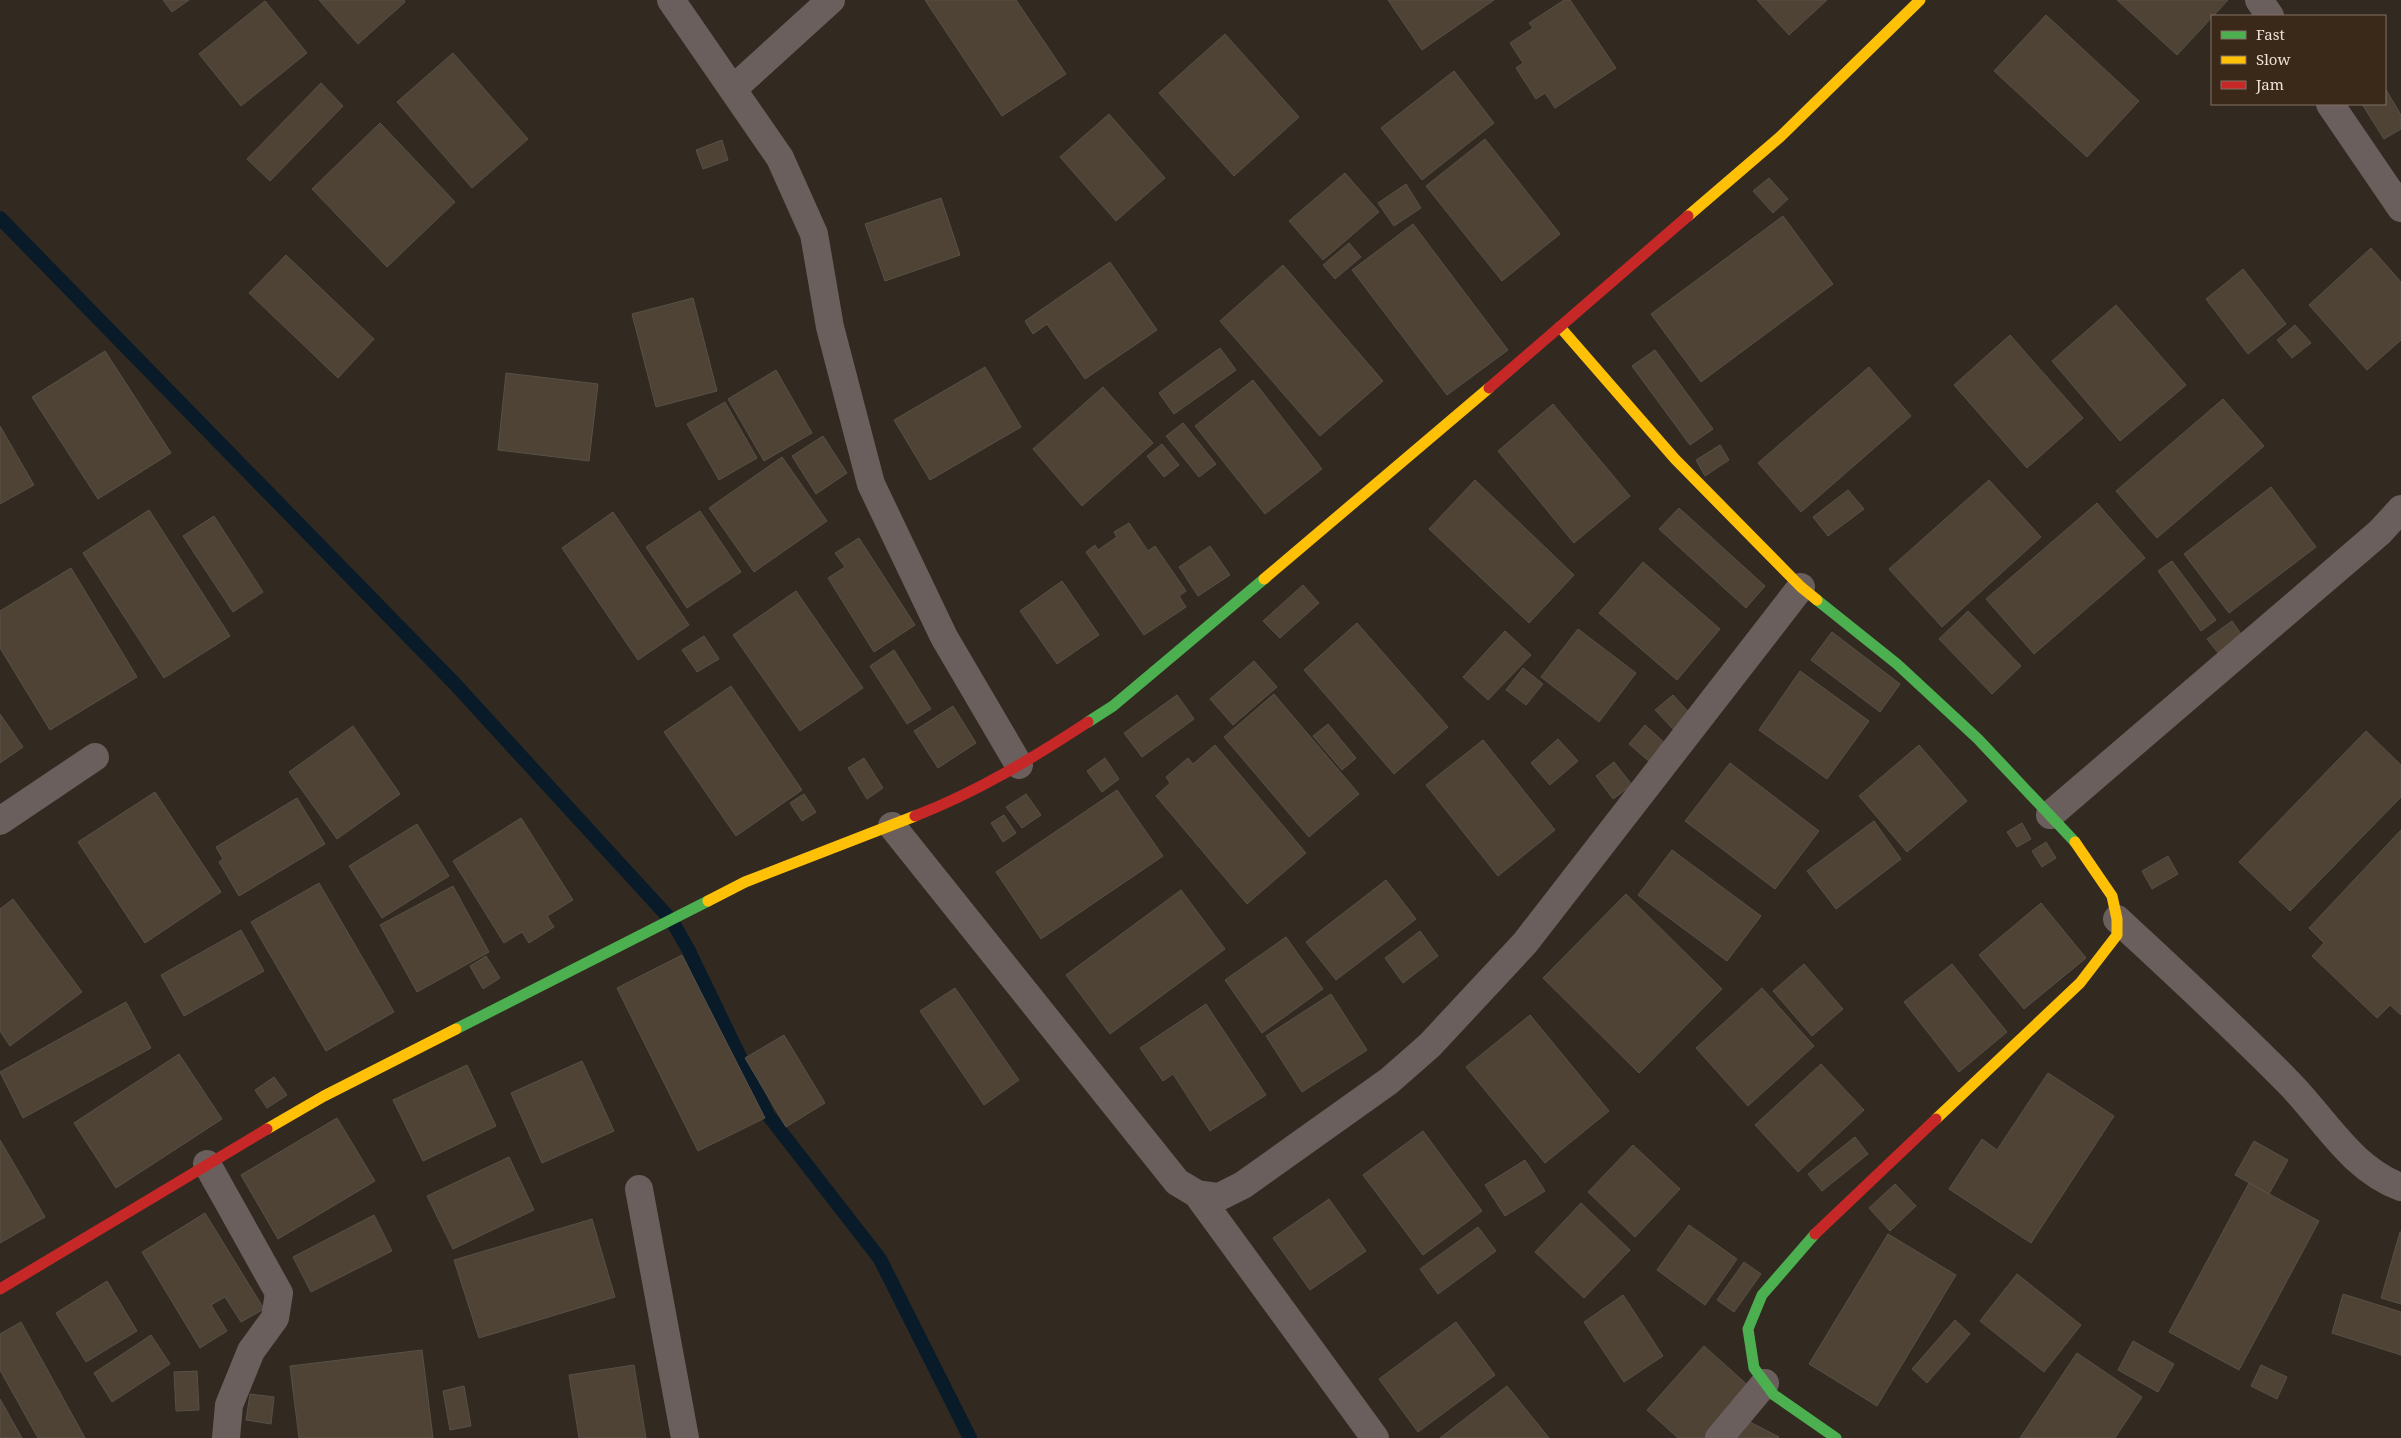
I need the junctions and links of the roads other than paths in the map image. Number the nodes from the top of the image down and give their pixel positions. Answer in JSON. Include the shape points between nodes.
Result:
{"nodes":[{"id":1,"x":671,"y":0,"type":"edge"},
{"id":2,"x":831,"y":0,"type":"edge"},
{"id":3,"x":1920,"y":0,"type":"edge"},
{"id":4,"x":2259,"y":0,"type":"edge"},
{"id":5,"x":2269,"y":15,"type":"edge"},
{"id":6,"x":734,"y":89,"type":"junction"},
{"id":7,"x":2331,"y":105,"type":"edge"},
{"id":8,"x":2401,"y":208,"type":"edge"},
{"id":9,"x":1560,"y":327,"type":"junction"},
{"id":10,"x":2401,"y":509,"type":"edge"},
{"id":11,"x":1801,"y":587,"type":"junction"},
{"id":12,"x":95,"y":757,"type":"dead end"},
{"id":13,"x":1019,"y":765,"type":"junction"},
{"id":14,"x":2050,"y":815,"type":"junction"},
{"id":15,"x":0,"y":821,"type":"edge"},
{"id":16,"x":892,"y":826,"type":"junction"},
{"id":17,"x":2117,"y":919,"type":"junction"},
{"id":18,"x":207,"y":1164,"type":"junction"},
{"id":19,"x":2401,"y":1187,"type":"edge"},
{"id":20,"x":638,"y":1190,"type":"dead end"},
{"id":21,"x":1197,"y":1194,"type":"junction"},
{"id":22,"x":0,"y":1289,"type":"edge"},
{"id":23,"x":1765,"y":1383,"type":"junction"},
{"id":24,"x":226,"y":1438,"type":"edge"},
{"id":25,"x":686,"y":1438,"type":"edge"},
{"id":26,"x":1375,"y":1438,"type":"edge"},
{"id":27,"x":1719,"y":1438,"type":"edge"},
{"id":28,"x":1836,"y":1438,"type":"edge"}],
"edges":[{"from":1,"to":6,"type":"street"},
{"from":2,"to":6,"type":"street"},
{"from":3,"to":9,"type":"street","via":[[1780,137]]},
{"from":4,"to":5,"type":"street"},
{"from":6,"to":13,"type":"street","via":[[780,158],[814,234],[830,326],[871,484],[944,637]]},
{"from":7,"to":8,"type":"street"},
{"from":9,"to":11,"type":"street","via":[[1675,459]]},
{"from":9,"to":13,"type":"street","via":[[1113,706]]},
{"from":10,"to":14,"type":"street","via":[[2380,532]]},
{"from":11,"to":14,"type":"street","via":[[1897,664],[1978,739]]},
{"from":11,"to":21,"type":"street","via":[[1525,943],[1430,1046],[1389,1081],[1243,1185],[1219,1197]]},
{"from":12,"to":15,"type":"street"},
{"from":13,"to":16,"type":"street","via":[[956,800]]},
{"from":14,"to":17,"type":"street","via":[[2096,870],[2112,896]]},
{"from":16,"to":18,"type":"street","via":[[745,882],[324,1096]]},
{"from":16,"to":21,"type":"street","via":[[1177,1182]]},
{"from":17,"to":19,"type":"street","via":[[2290,1084],[2364,1168]]},
{"from":17,"to":23,"type":"street","via":[[2117,935],[2080,983],[1805,1243],[1762,1295],[1748,1329],[1754,1368]]},
{"from":18,"to":22,"type":"street"},
{"from":18,"to":24,"type":"street","via":[[279,1293],[275,1318],[252,1351],[228,1404]]},
{"from":20,"to":25,"type":"street"},
{"from":21,"to":26,"type":"street"},
{"from":23,"to":27,"type":"street"},
{"from":23,"to":28,"type":"street","via":[[1774,1395]]}]}
